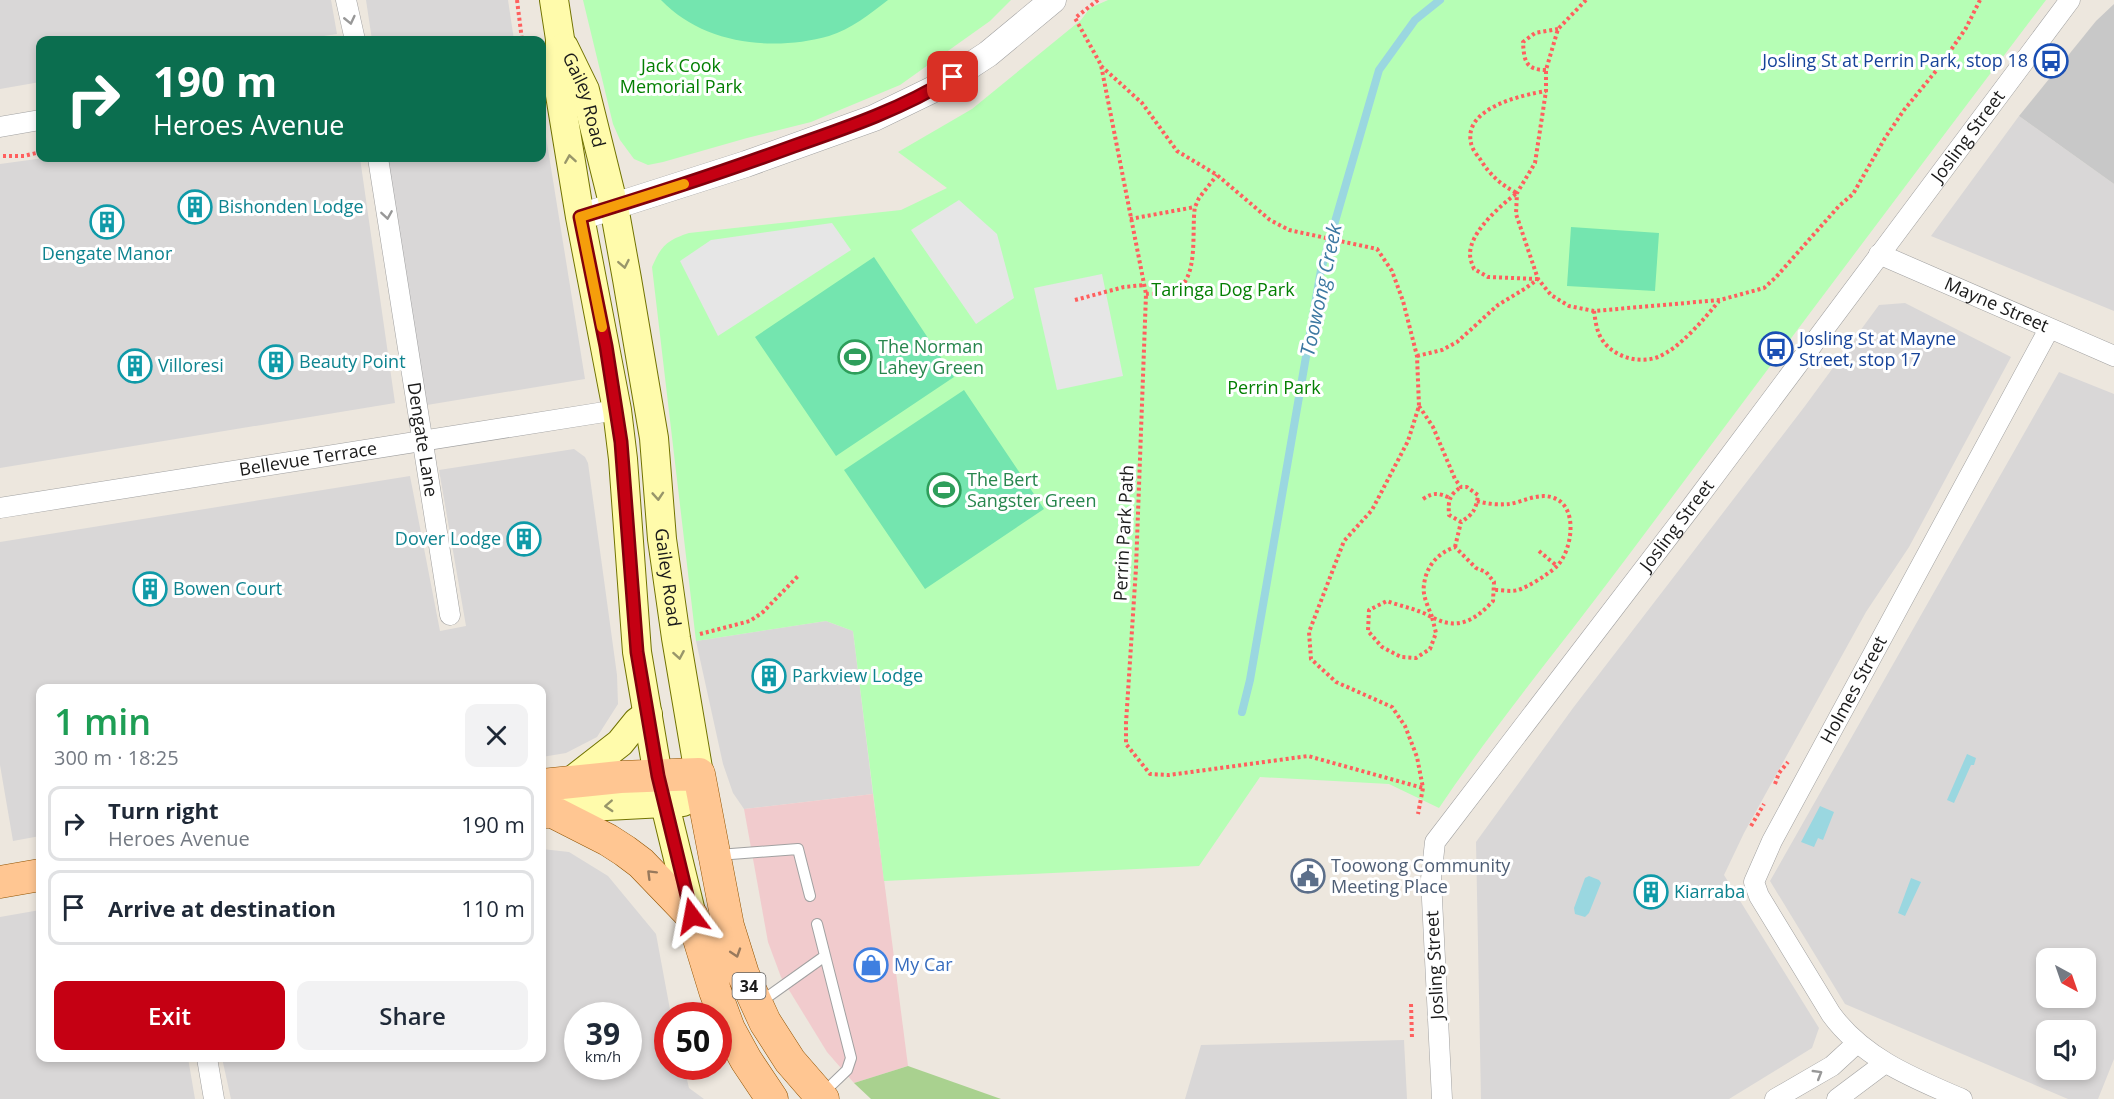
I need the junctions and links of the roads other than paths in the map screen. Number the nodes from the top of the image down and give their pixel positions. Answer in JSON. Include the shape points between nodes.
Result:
{"nodes":[{"id":1,"x":346,"y":0,"type":"edge"},
{"id":2,"x":554,"y":0,"type":"edge"},
{"id":3,"x":1053,"y":0,"type":"edge"},
{"id":4,"x":2070,"y":0,"type":"edge"},
{"id":5,"x":354,"y":36,"type":"edge"},
{"id":6,"x":560,"y":39,"type":"junction"},
{"id":7,"x":36,"y":121,"type":"edge"},
{"id":8,"x":0,"y":127,"type":"edge"},
{"id":9,"x":379,"y":162,"type":"edge"},
{"id":10,"x":614,"y":207,"type":"junction"},
{"id":11,"x":580,"y":217,"type":"junction"},
{"id":12,"x":1879,"y":254,"type":"junction"},
{"id":13,"x":2049,"y":329,"type":"junction"},
{"id":14,"x":2114,"y":356,"type":"edge"},
{"id":15,"x":617,"y":410,"type":"junction"},
{"id":16,"x":423,"y":440,"type":"junction"},
{"id":17,"x":0,"y":508,"type":"edge"},
{"id":18,"x":450,"y":615,"type":"dead end"},
{"id":19,"x":648,"y":714,"type":"junction"},
{"id":20,"x":701,"y":787,"type":"junction"},
{"id":21,"x":662,"y":789,"type":"junction"},
{"id":22,"x":552,"y":798,"type":"edge"},
{"id":23,"x":714,"y":855,"type":"junction"},
{"id":24,"x":36,"y":876,"type":"edge"},
{"id":25,"x":0,"y":882,"type":"edge"},
{"id":26,"x":810,"y":896,"type":"dead end"},
{"id":27,"x":692,"y":916,"type":"junction"},
{"id":28,"x":817,"y":924,"type":"dead end"},
{"id":29,"x":825,"y":956,"type":"junction"},
{"id":30,"x":757,"y":1005,"type":"junction"},
{"id":31,"x":1857,"y":1043,"type":"junction"},
{"id":32,"x":208,"y":1062,"type":"edge"},
{"id":33,"x":1885,"y":1063,"type":"junction"},
{"id":34,"x":821,"y":1097,"type":"edge"},
{"id":35,"x":214,"y":1099,"type":"edge"},
{"id":36,"x":772,"y":1099,"type":"edge"},
{"id":37,"x":1442,"y":1099,"type":"edge"},
{"id":38,"x":1775,"y":1099,"type":"edge"},
{"id":39,"x":1837,"y":1099,"type":"edge"},
{"id":40,"x":1962,"y":1099,"type":"edge"}],
"edges":[{"from":1,"to":5,"type":"street","one_way":true},
{"from":2,"to":6,"type":"main road","name":"Gailey Road"},
{"from":3,"to":10,"type":"street","via":[[988,54],[936,88],[874,118]]},
{"from":4,"to":12,"type":"street","name":"Josling Street"},
{"from":6,"to":10,"type":"main road","name":"Gailey Road","via":[[585,90]]},
{"from":11,"to":6,"type":"main road","name":"Gailey Road","one_way":true,"via":[[560,95]]},
{"from":7,"to":8,"type":"street"},
{"from":9,"to":16,"type":"street","name":"Dengate Lane","one_way":true},
{"from":10,"to":11,"type":"street"},
{"from":10,"to":20,"type":"main road","name":"Gailey Road","one_way":true,"via":[[654,438],[662,539]]},
{"from":11,"to":15,"type":"main road","name":"Gailey Road"},
{"from":12,"to":13,"type":"street","name":"Mayne Street"},
{"from":12,"to":37,"type":"street","name":"Josling Street","via":[[1435,842],[1431,879]]},
{"from":13,"to":14,"type":"street","name":"Mayne Street"},
{"from":13,"to":31,"type":"street","name":"Holmes Street","via":[[1772,841],[1754,882],[1826,1006]]},
{"from":15,"to":16,"type":"street","name":"Bellevue Terrace"},
{"from":15,"to":19,"type":"main road","name":"Gailey Road","via":[[637,652]]},
{"from":16,"to":17,"type":"street","name":"Bellevue Terrace"},
{"from":16,"to":18,"type":"street","name":"Dengate Lane"},
{"from":19,"to":21,"type":"main road","name":"Gailey Road"},
{"from":19,"to":22,"type":"main road","via":[[620,743]]},
{"from":20,"to":21,"type":"main road"},
{"from":20,"to":23,"type":"main road","name":"Gailey Road","number":"34"},
{"from":21,"to":22,"type":"main road"},
{"from":21,"to":27,"type":"main road","name":"Gailey Road"},
{"from":27,"to":22,"type":"main road","number":"34","one_way":true,"via":[[625,851]]},
{"from":23,"to":26,"type":"lane","via":[[798,849]]},
{"from":23,"to":30,"type":"main road","name":"Gailey Road","number":"34","one_way":true,"via":[[728,926]]},
{"from":24,"to":25,"type":"main road"},
{"from":27,"to":36,"type":"main road","name":"Gailey Road","number":"34","via":[[729,1029]]},
{"from":28,"to":29,"type":"lane"},
{"from":29,"to":30,"type":"lane"},
{"from":29,"to":34,"type":"lane","via":[[851,1058],[847,1070]]},
{"from":30,"to":34,"type":"main road","name":"Gailey Road","number":"34","via":[[790,1061]]},
{"from":31,"to":33,"type":"street"},
{"from":38,"to":31,"type":"street","one_way":true,"via":[[1832,1066]]},
{"from":32,"to":35,"type":"street"},
{"from":33,"to":39,"type":"street"},
{"from":33,"to":40,"type":"street"}]}
